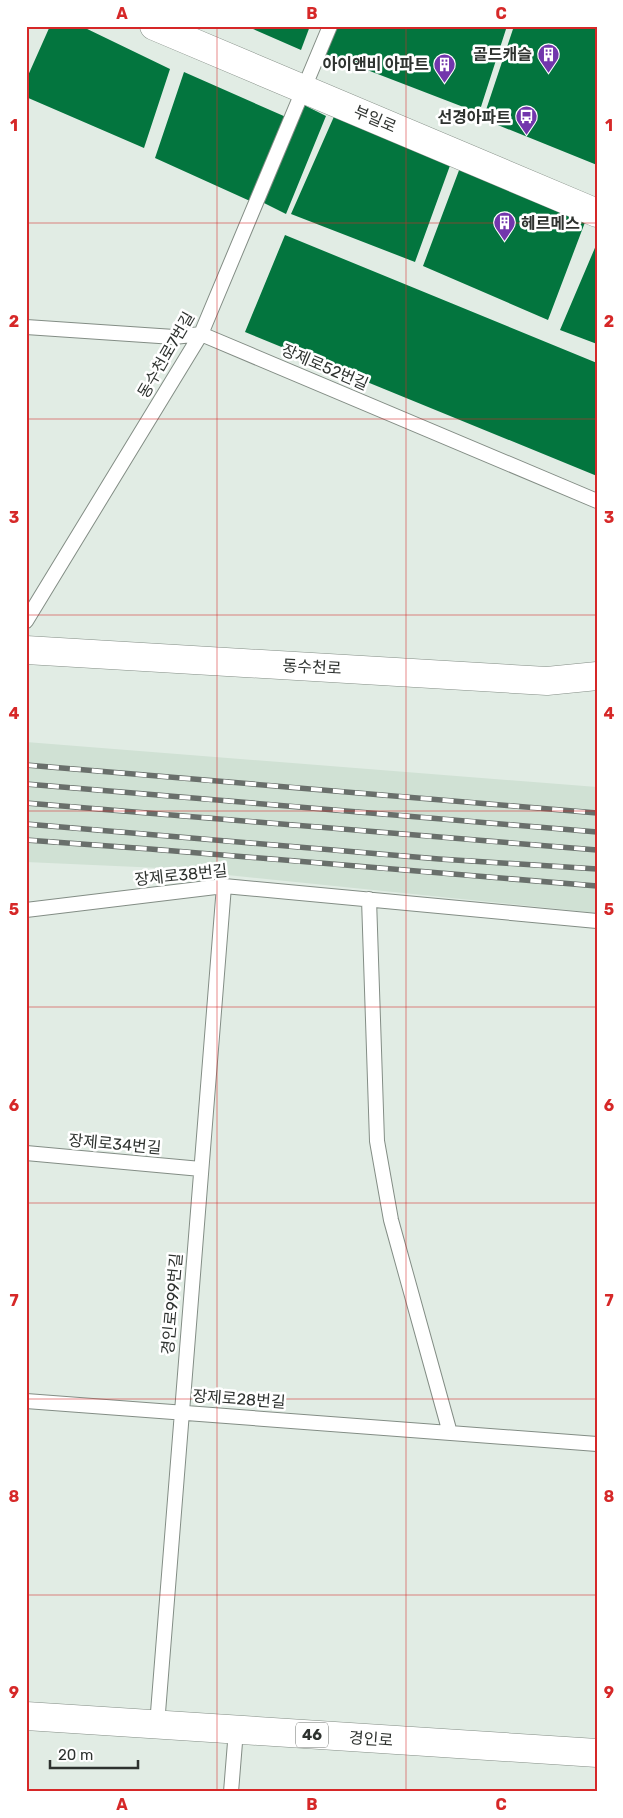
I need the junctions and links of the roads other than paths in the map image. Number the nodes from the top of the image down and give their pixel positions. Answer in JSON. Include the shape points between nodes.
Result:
{"nodes":[{"id":1,"x":154,"y":26,"type":"edge"},
{"id":2,"x":330,"y":26,"type":"edge"},
{"id":3,"x":304,"y":89,"type":"junction"},
{"id":4,"x":597,"y":213,"type":"edge"},
{"id":5,"x":26,"y":327,"type":"edge"},
{"id":6,"x":201,"y":334,"type":"junction"},
{"id":7,"x":597,"y":501,"type":"edge"},
{"id":8,"x":26,"y":620,"type":"edge"},
{"id":9,"x":26,"y":650,"type":"edge"},
{"id":10,"x":597,"y":676,"type":"edge"},
{"id":11,"x":224,"y":886,"type":"junction"},
{"id":12,"x":368,"y":899,"type":"junction"},
{"id":13,"x":26,"y":910,"type":"edge"},
{"id":14,"x":597,"y":921,"type":"edge"},
{"id":15,"x":26,"y":1153,"type":"edge"},
{"id":16,"x":201,"y":1169,"type":"junction"},
{"id":17,"x":26,"y":1401,"type":"edge"},
{"id":18,"x":181,"y":1412,"type":"junction"},
{"id":19,"x":450,"y":1433,"type":"junction"},
{"id":20,"x":597,"y":1444,"type":"edge"},
{"id":21,"x":26,"y":1716,"type":"edge"},
{"id":22,"x":156,"y":1724,"type":"junction"},
{"id":23,"x":236,"y":1730,"type":"junction"},
{"id":24,"x":597,"y":1754,"type":"edge"},
{"id":25,"x":231,"y":1792,"type":"edge"}],
"edges":[{"from":1,"to":3,"type":"street","name":"부일로"},
{"from":2,"to":3,"type":"lane","name":"동수천로7번길"},
{"from":3,"to":4,"type":"street","name":"부일로"},
{"from":3,"to":6,"type":"lane","name":"동수천로7번길"},
{"from":5,"to":6,"type":"lane","name":"장제로52번길","via":[[174,337]]},
{"from":6,"to":7,"type":"lane","name":"장제로52번길"},
{"from":6,"to":8,"type":"lane","name":"동수천로7번길"},
{"from":9,"to":10,"type":"street","name":"동수천로","via":[[546,681]]},
{"from":11,"to":12,"type":"lane","name":"장제로38번길"},
{"from":11,"to":13,"type":"lane","name":"장제로38번길"},
{"from":11,"to":16,"type":"lane","name":"경인로999번길"},
{"from":12,"to":14,"type":"lane","name":"장제로38번길"},
{"from":12,"to":19,"type":"lane","via":[[377,1141],[390,1220]]},
{"from":15,"to":16,"type":"lane","name":"장제로34번길"},
{"from":16,"to":18,"type":"lane","name":"경인로999번길"},
{"from":17,"to":18,"type":"lane","name":"장제로28번길"},
{"from":18,"to":19,"type":"lane","name":"장제로28번길"},
{"from":18,"to":22,"type":"lane","name":"경인로999번길"},
{"from":19,"to":20,"type":"lane","name":"장제로28번길"},
{"from":21,"to":22,"type":"street","name":"경인로","number":"46"},
{"from":22,"to":23,"type":"street","name":"경인로","number":"46"},
{"from":23,"to":24,"type":"street","name":"경인로","number":"46"},
{"from":23,"to":25,"type":"lane"}]}
